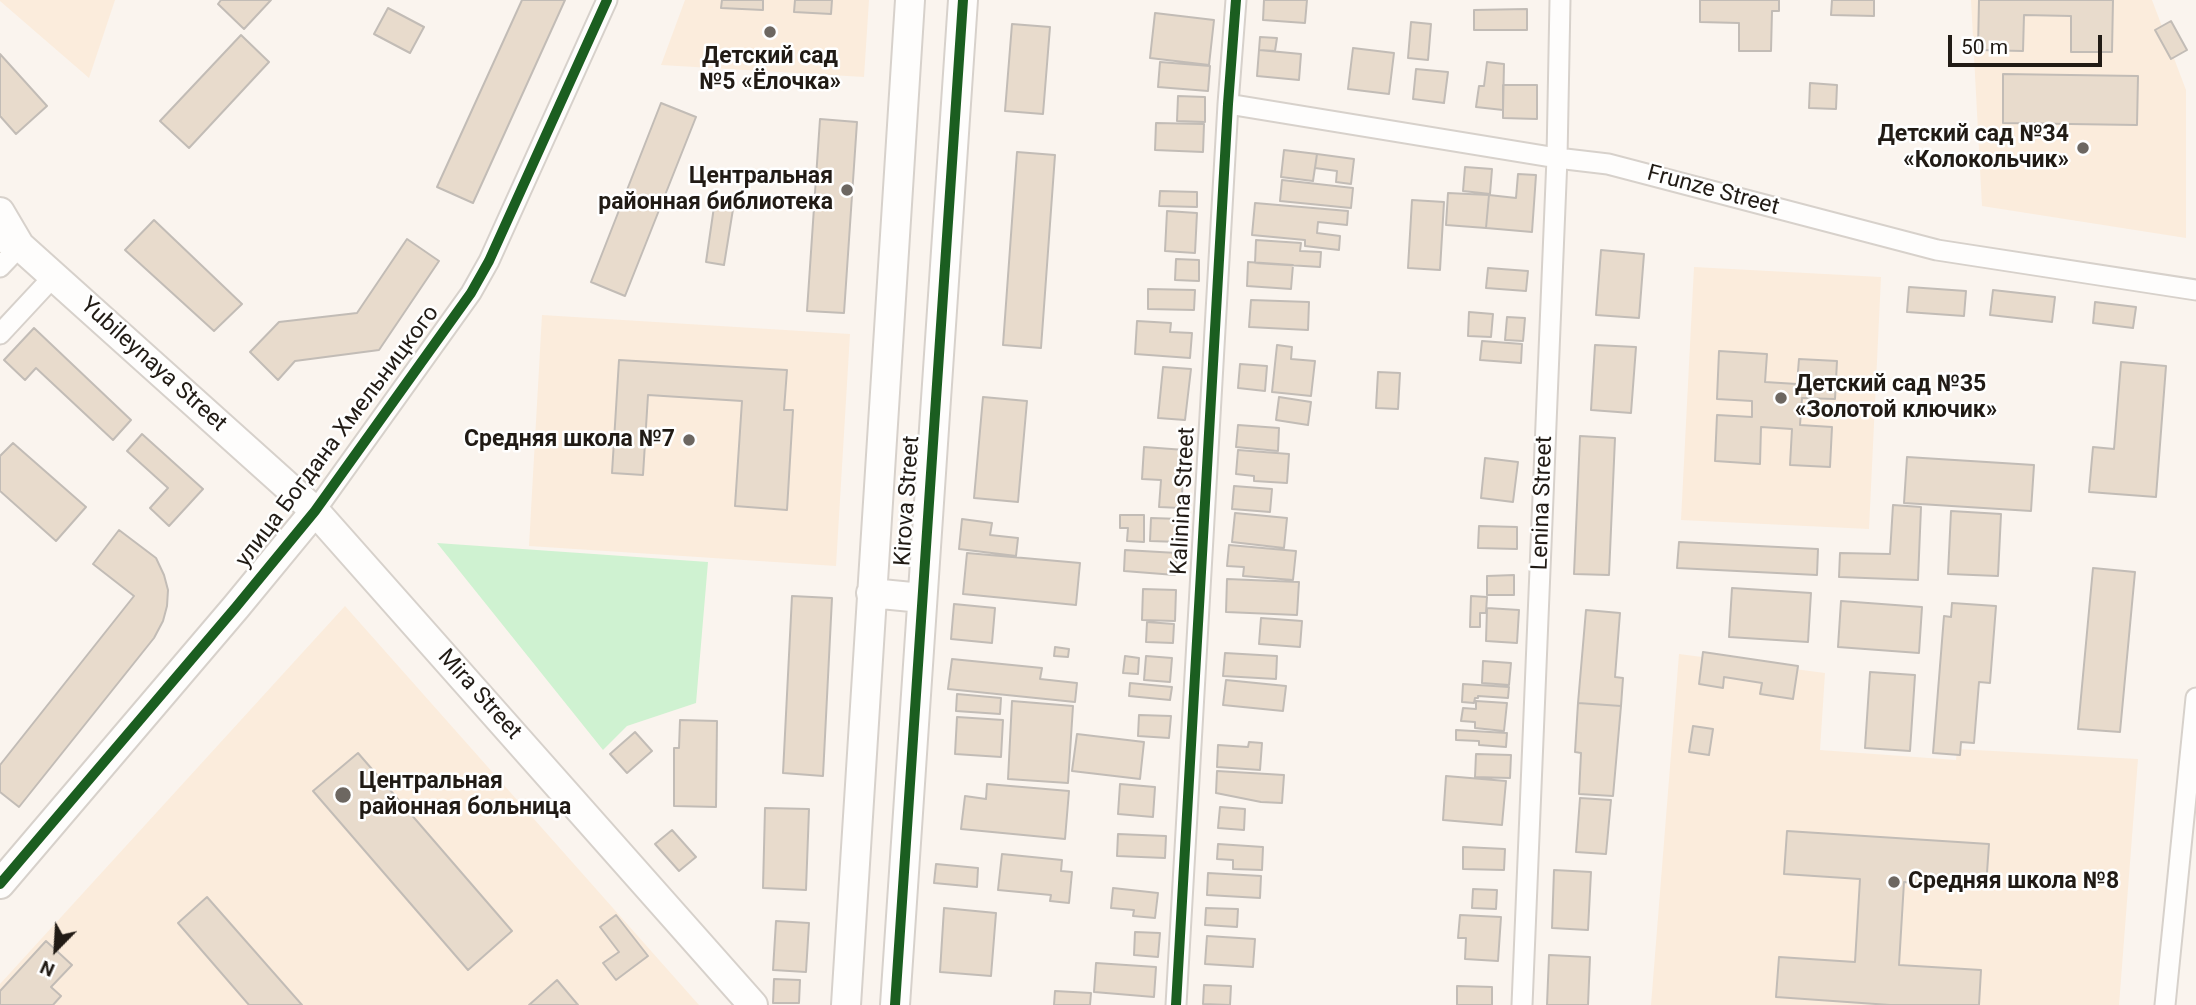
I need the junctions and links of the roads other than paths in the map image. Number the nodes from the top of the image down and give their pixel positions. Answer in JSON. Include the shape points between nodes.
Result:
{"nodes":[{"id":1,"x":607,"y":0,"type":"edge"},
{"id":2,"x":910,"y":0,"type":"edge"},
{"id":3,"x":963,"y":0,"type":"edge"},
{"id":4,"x":1236,"y":0,"type":"edge"},
{"id":5,"x":1560,"y":0,"type":"edge"},
{"id":6,"x":1228,"y":104,"type":"junction"},
{"id":7,"x":1557,"y":158,"type":"junction"},
{"id":8,"x":0,"y":212,"type":"edge"},
{"id":9,"x":10,"y":241,"type":"edge"},
{"id":10,"x":0,"y":267,"type":"edge"},
{"id":11,"x":53,"y":277,"type":"junction"},
{"id":12,"x":2196,"y":290,"type":"edge"},
{"id":13,"x":0,"y":334,"type":"edge"},
{"id":14,"x":315,"y":511,"type":"junction"},
{"id":15,"x":871,"y":593,"type":"junction"},
{"id":16,"x":922,"y":598,"type":"junction"},
{"id":17,"x":2196,"y":698,"type":"edge"},
{"id":18,"x":0,"y":884,"type":"edge"},
{"id":19,"x":754,"y":1005,"type":"edge"},
{"id":20,"x":846,"y":1005,"type":"edge"},
{"id":21,"x":895,"y":1005,"type":"edge"},
{"id":22,"x":1176,"y":1005,"type":"edge"},
{"id":23,"x":1522,"y":1005,"type":"edge"},
{"id":24,"x":2165,"y":1005,"type":"edge"}],
"edges":[{"from":1,"to":14,"type":"street","name":"улица Богдана Хмельницкого","via":[[471,293]]},
{"from":2,"to":15,"type":"street","name":"Kirova Street"},
{"from":3,"to":16,"type":"street","name":"Kirova Street"},
{"from":4,"to":6,"type":"street","name":"Kalinina Street"},
{"from":5,"to":7,"type":"street","name":"Lenina Street"},
{"from":6,"to":7,"type":"street","name":"Frunze Street"},
{"from":6,"to":22,"type":"street","name":"Kalinina Street"},
{"from":7,"to":12,"type":"street","name":"Frunze Street","via":[[1608,164],[1937,250]]},
{"from":7,"to":23,"type":"street","name":"Lenina Street"},
{"from":8,"to":9,"type":"street","name":"Yubileynaya Street"},
{"from":9,"to":10,"type":"street"},
{"from":9,"to":11,"type":"street","name":"Yubileynaya Street"},
{"from":11,"to":13,"type":"street"},
{"from":11,"to":14,"type":"street","name":"Yubileynaya Street"},
{"from":14,"to":18,"type":"street","name":"улица Богдана Хмельницкого"},
{"from":14,"to":19,"type":"street","name":"Mira Street"},
{"from":15,"to":16,"type":"street"},
{"from":15,"to":20,"type":"street","name":"Kirova Street"},
{"from":16,"to":21,"type":"street","name":"Kirova Street"},
{"from":17,"to":24,"type":"street"}]}
